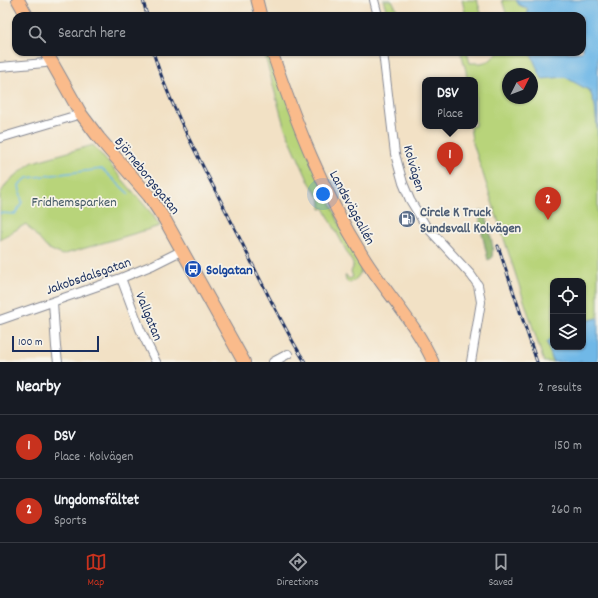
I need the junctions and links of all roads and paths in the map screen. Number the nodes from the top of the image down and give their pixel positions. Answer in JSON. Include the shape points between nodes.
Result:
{"nodes":[{"id":1,"x":18,"y":0,"type":"edge"},
{"id":2,"x":257,"y":0,"type":"edge"},
{"id":3,"x":261,"y":0,"type":"edge"},
{"id":4,"x":374,"y":0,"type":"edge"},
{"id":5,"x":25,"y":12,"type":"edge"},
{"id":6,"x":260,"y":12,"type":"edge"},
{"id":7,"x":263,"y":12,"type":"edge"},
{"id":8,"x":377,"y":12,"type":"edge"},
{"id":9,"x":48,"y":56,"type":"edge"},
{"id":10,"x":273,"y":56,"type":"edge"},
{"id":11,"x":383,"y":56,"type":"edge"},
{"id":12,"x":0,"y":67,"type":"edge"},
{"id":13,"x":81,"y":114,"type":"junction"},
{"id":14,"x":0,"y":138,"type":"edge"},
{"id":15,"x":183,"y":250,"type":"junction"},
{"id":16,"x":121,"y":278,"type":"junction"},
{"id":17,"x":53,"y":302,"type":"junction"},
{"id":18,"x":0,"y":320,"type":"edge"},
{"id":19,"x":288,"y":354,"type":"dead end"},
{"id":20,"x":58,"y":362,"type":"edge"},
{"id":21,"x":156,"y":362,"type":"edge"},
{"id":22,"x":244,"y":362,"type":"edge"},
{"id":23,"x":273,"y":362,"type":"edge"},
{"id":24,"x":433,"y":362,"type":"edge"},
{"id":25,"x":472,"y":362,"type":"edge"}],
"edges":[{"from":1,"to":5,"type":"highway"},
{"from":2,"to":6,"type":"main road"},
{"from":3,"to":7,"type":"main road"},
{"from":4,"to":8,"type":"street"},
{"from":9,"to":12,"type":"street","via":[[45,63]]},
{"from":9,"to":13,"type":"highway","name":"Björneborgsgatan"},
{"from":10,"to":24,"type":"main road","name":"Landsvägsallén","via":[[304,140],[327,192],[366,262],[413,327]]},
{"from":11,"to":25,"type":"street","name":"Kolvägen","via":[[395,154],[410,200],[426,226],[478,285],[480,302]]},
{"from":13,"to":14,"type":"street"},
{"from":13,"to":15,"type":"highway","name":"Björneborgsgatan","via":[[149,196]]},
{"from":15,"to":16,"type":"street","name":"Jakobsdalsgatan"},
{"from":15,"to":22,"type":"highway","name":"Björneborgsgatan"},
{"from":16,"to":17,"type":"street","name":"Jakobsdalsgatan"},
{"from":16,"to":21,"type":"street","name":"Vallgatan","via":[[140,329]]},
{"from":17,"to":18,"type":"street","name":"Jakobsdalsgatan"},
{"from":17,"to":20,"type":"street"},
{"from":19,"to":23,"type":"street"}]}
